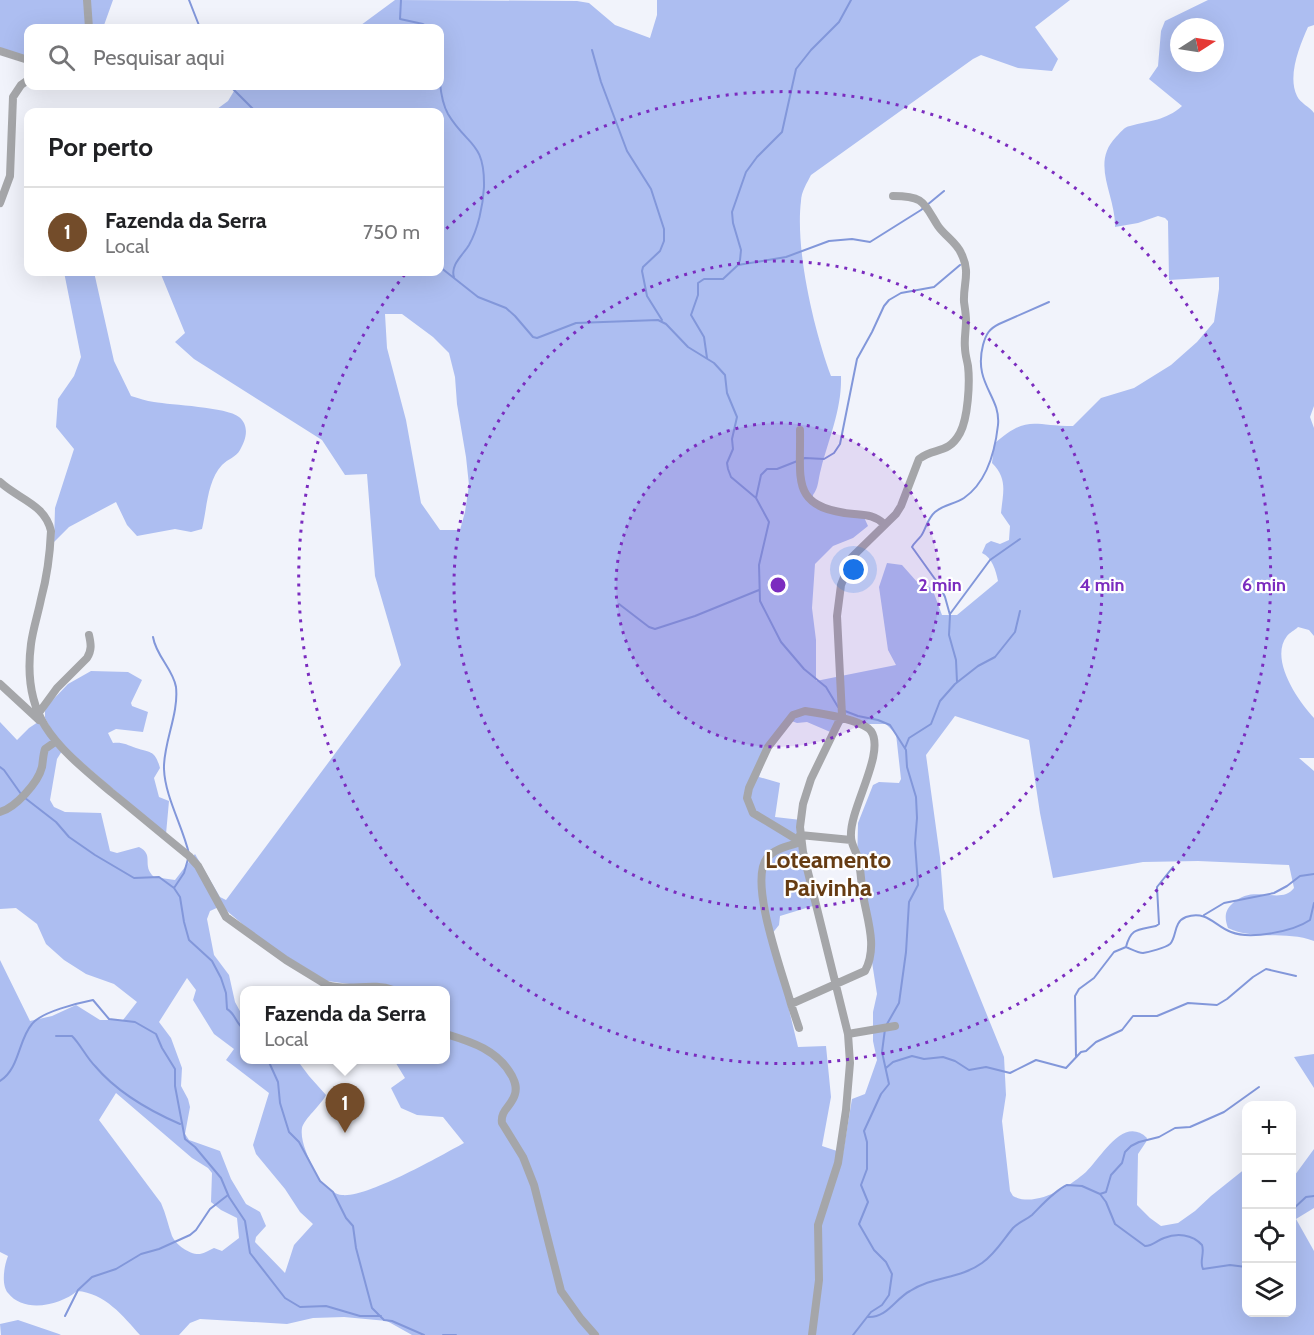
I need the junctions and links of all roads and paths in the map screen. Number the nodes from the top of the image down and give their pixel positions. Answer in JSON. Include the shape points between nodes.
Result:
{"nodes":[{"id":1,"x":87,"y":0,"type":"edge"},
{"id":2,"x":89,"y":24,"type":"edge"},
{"id":3,"x":0,"y":51,"type":"edge"},
{"id":4,"x":24,"y":59,"type":"edge"},
{"id":5,"x":24,"y":84,"type":"edge"},
{"id":6,"x":893,"y":196,"type":"dead end"},
{"id":7,"x":0,"y":203,"type":"edge"},
{"id":8,"x":800,"y":430,"type":"dead end"},
{"id":9,"x":0,"y":482,"type":"edge"},
{"id":10,"x":884,"y":524,"type":"junction"},
{"id":11,"x":89,"y":635,"type":"dead end"},
{"id":12,"x":0,"y":684,"type":"edge"},
{"id":13,"x":38,"y":714,"type":"junction"},
{"id":14,"x":841,"y":719,"type":"junction"},
{"id":15,"x":42,"y":723,"type":"junction"},
{"id":16,"x":55,"y":742,"type":"junction"},
{"id":17,"x":0,"y":812,"type":"edge"},
{"id":18,"x":800,"y":838,"type":"junction"},
{"id":19,"x":850,"y":840,"type":"junction"},
{"id":20,"x":836,"y":983,"type":"junction"},
{"id":21,"x":330,"y":986,"type":"edge"},
{"id":22,"x":791,"y":1004,"type":"junction"},
{"id":23,"x":895,"y":1026,"type":"dead end"},
{"id":24,"x":799,"y":1028,"type":"dead end"},
{"id":25,"x":848,"y":1034,"type":"junction"},
{"id":26,"x":450,"y":1035,"type":"edge"},
{"id":27,"x":596,"y":1335,"type":"edge"},
{"id":28,"x":812,"y":1335,"type":"edge"}],
"edges":[{"from":1,"to":2,"type":"street"},
{"from":3,"to":4,"type":"street"},
{"from":5,"to":7,"type":"street","via":[[12,104],[9,176]]},
{"from":6,"to":10,"type":"street","via":[[910,196],[928,206],[965,262],[968,275],[964,347],[968,374],[966,419],[960,433],[951,446],[919,459],[901,506]]},
{"from":8,"to":10,"type":"street","via":[[802,486],[807,499],[820,506],[874,516]]},
{"from":9,"to":13,"type":"street","via":[[41,510],[51,531],[29,665]]},
{"from":10,"to":14,"type":"street","via":[[852,557],[842,585],[837,616]]},
{"from":11,"to":13,"type":"street","via":[[87,658]]},
{"from":12,"to":15,"type":"street"},
{"from":13,"to":15,"type":"street"},
{"from":14,"to":18,"type":"street","via":[[809,787],[801,815]]},
{"from":14,"to":18,"type":"street","via":[[806,711],[793,715],[768,747],[749,788],[747,798],[753,813]]},
{"from":14,"to":19,"type":"street","via":[[863,725],[874,738],[868,778]]},
{"from":15,"to":16,"type":"street"},
{"from":16,"to":17,"type":"street","via":[[45,748],[39,774],[20,800]]},
{"from":16,"to":21,"type":"street","via":[[189,856],[226,917]]},
{"from":18,"to":19,"type":"street"},
{"from":18,"to":20,"type":"street"},
{"from":18,"to":22,"type":"street","via":[[770,855],[761,876],[762,901]]},
{"from":19,"to":20,"type":"street","via":[[860,868],[871,932],[870,954],[865,971]]},
{"from":20,"to":22,"type":"street"},
{"from":20,"to":25,"type":"street"},
{"from":22,"to":24,"type":"street"},
{"from":23,"to":25,"type":"street"},
{"from":25,"to":28,"type":"street","via":[[846,1110],[838,1163],[818,1226],[819,1280]]},
{"from":26,"to":27,"type":"street","via":[[473,1042],[497,1056],[515,1082],[515,1096],[504,1111],[502,1123],[523,1157],[534,1185],[561,1291]]}]}
